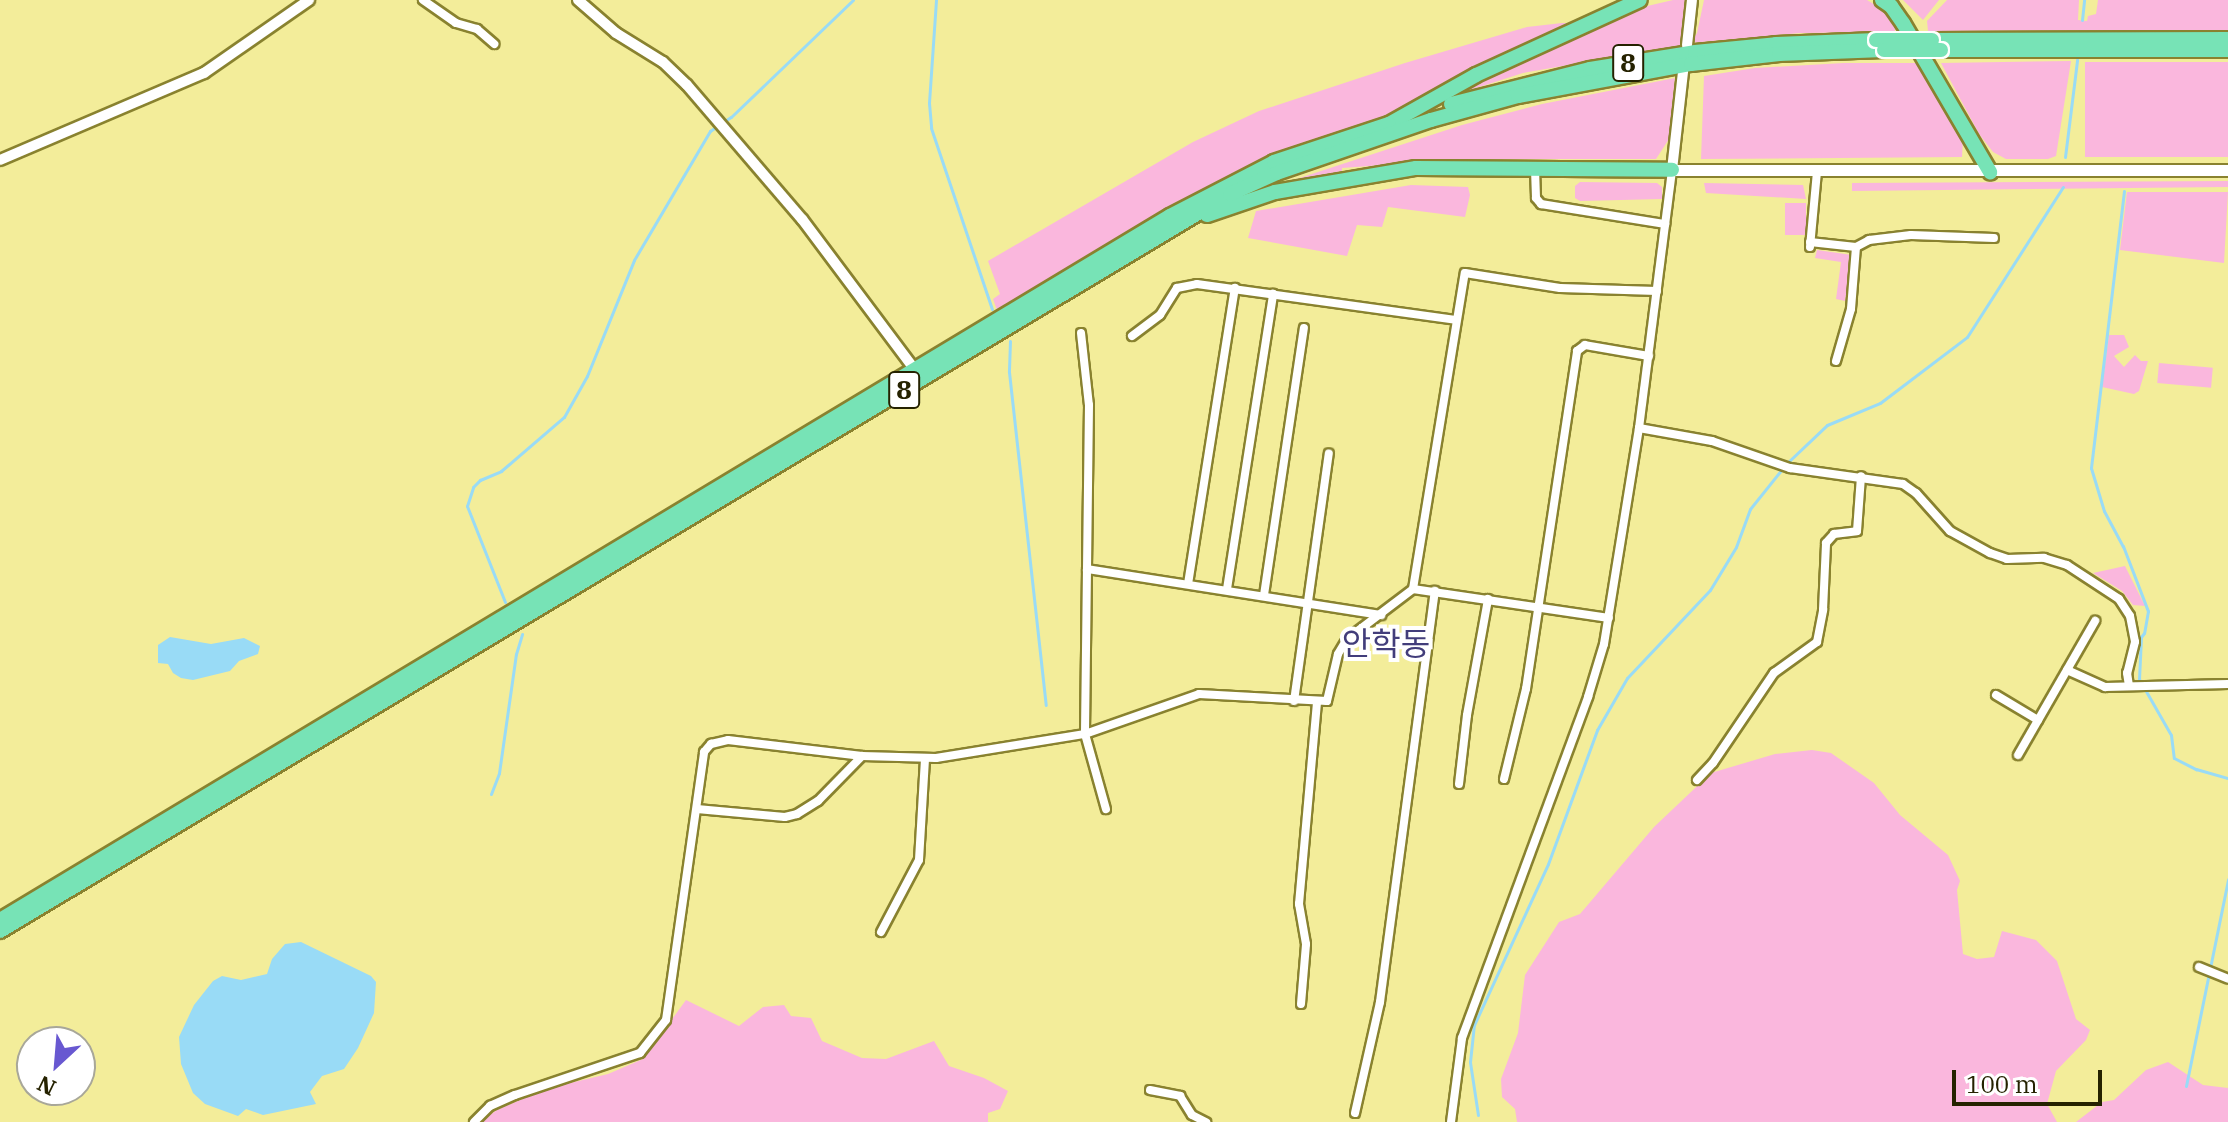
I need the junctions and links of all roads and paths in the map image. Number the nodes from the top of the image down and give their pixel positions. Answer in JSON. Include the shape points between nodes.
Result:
{"nodes":[{"id":1,"x":309,"y":0,"type":"edge"},
{"id":2,"x":423,"y":0,"type":"edge"},
{"id":3,"x":578,"y":0,"type":"edge"},
{"id":4,"x":1640,"y":0,"type":"edge"},
{"id":5,"x":1692,"y":0,"type":"edge"},
{"id":6,"x":1882,"y":0,"type":"edge"},
{"id":7,"x":2228,"y":39,"type":"edge"},
{"id":8,"x":494,"y":44,"type":"dead end"},
{"id":9,"x":1687,"y":45,"type":"dead end"},
{"id":10,"x":1880,"y":45,"type":"junction"},
{"id":11,"x":1936,"y":45,"type":"junction"},
{"id":12,"x":2228,"y":50,"type":"edge"},
{"id":13,"x":1683,"y":72,"type":"dead end"},
{"id":14,"x":1387,"y":125,"type":"junction"},
{"id":15,"x":0,"y":160,"type":"edge"},
{"id":16,"x":1535,"y":169,"type":"junction"},
{"id":17,"x":1672,"y":170,"type":"junction"},
{"id":18,"x":2228,"y":170,"type":"edge"},
{"id":19,"x":1817,"y":171,"type":"junction"},
{"id":20,"x":1990,"y":172,"type":"junction"},
{"id":21,"x":1665,"y":224,"type":"junction"},
{"id":22,"x":1176,"y":225,"type":"junction"},
{"id":23,"x":1994,"y":238,"type":"dead end"},
{"id":24,"x":1856,"y":247,"type":"junction"},
{"id":25,"x":1235,"y":288,"type":"junction"},
{"id":26,"x":1657,"y":291,"type":"junction"},
{"id":27,"x":1273,"y":294,"type":"junction"},
{"id":28,"x":1456,"y":320,"type":"junction"},
{"id":29,"x":1304,"y":328,"type":"dead end"},
{"id":30,"x":1081,"y":333,"type":"dead end"},
{"id":31,"x":1132,"y":336,"type":"dead end"},
{"id":32,"x":1649,"y":356,"type":"junction"},
{"id":33,"x":1836,"y":361,"type":"dead end"},
{"id":34,"x":915,"y":370,"type":"junction"},
{"id":35,"x":1639,"y":428,"type":"junction"},
{"id":36,"x":1329,"y":453,"type":"dead end"},
{"id":37,"x":1861,"y":476,"type":"junction"},
{"id":38,"x":1087,"y":569,"type":"junction"},
{"id":39,"x":1188,"y":584,"type":"junction"},
{"id":40,"x":1227,"y":589,"type":"junction"},
{"id":41,"x":1413,"y":589,"type":"junction"},
{"id":42,"x":1435,"y":591,"type":"junction"},
{"id":43,"x":1264,"y":595,"type":"junction"},
{"id":44,"x":1488,"y":599,"type":"junction"},
{"id":45,"x":1307,"y":602,"type":"junction"},
{"id":46,"x":1538,"y":607,"type":"junction"},
{"id":47,"x":1381,"y":615,"type":"junction"},
{"id":48,"x":1609,"y":618,"type":"junction"},
{"id":49,"x":2095,"y":621,"type":"dead end"},
{"id":50,"x":2067,"y":670,"type":"junction"},
{"id":51,"x":2228,"y":684,"type":"edge"},
{"id":52,"x":2129,"y":686,"type":"junction"},
{"id":53,"x":1996,"y":695,"type":"dead end"},
{"id":54,"x":1294,"y":701,"type":"junction"},
{"id":55,"x":1317,"y":702,"type":"junction"},
{"id":56,"x":2038,"y":720,"type":"junction"},
{"id":57,"x":1085,"y":734,"type":"junction"},
{"id":58,"x":2018,"y":755,"type":"dead end"},
{"id":59,"x":862,"y":756,"type":"junction"},
{"id":60,"x":925,"y":758,"type":"junction"},
{"id":61,"x":1504,"y":779,"type":"dead end"},
{"id":62,"x":1697,"y":780,"type":"dead end"},
{"id":63,"x":1459,"y":784,"type":"dead end"},
{"id":64,"x":697,"y":809,"type":"junction"},
{"id":65,"x":1106,"y":809,"type":"dead end"},
{"id":66,"x":0,"y":920,"type":"edge"},
{"id":67,"x":0,"y":931,"type":"edge"},
{"id":68,"x":881,"y":932,"type":"dead end"},
{"id":69,"x":2199,"y":967,"type":"dead end"},
{"id":70,"x":2228,"y":979,"type":"edge"},
{"id":71,"x":1301,"y":1004,"type":"dead end"},
{"id":72,"x":1150,"y":1090,"type":"dead end"},
{"id":73,"x":1355,"y":1113,"type":"dead end"},
{"id":74,"x":474,"y":1122,"type":"edge"},
{"id":75,"x":1206,"y":1122,"type":"edge"},
{"id":76,"x":1451,"y":1122,"type":"edge"}],
"edges":[{"from":1,"to":15,"type":"street","via":[[204,73]]},
{"from":2,"to":8,"type":"street"},
{"from":3,"to":34,"type":"street","via":[[687,85],[802,219]]},
{"from":4,"to":14,"type":"highway","via":[[1476,75]]},
{"from":5,"to":9,"type":"street"},
{"from":6,"to":20,"type":"highway","via":[[1903,23]]},
{"from":7,"to":11,"type":"highway","number":"8"},
{"from":10,"to":11,"type":"highway","number":"8","bridge":true},
{"from":10,"to":14,"type":"highway","number":"8","via":[[1776,44],[1590,69]]},
{"from":10,"to":22,"type":"highway","number":"8","via":[[1691,64],[1518,96],[1277,173]]},
{"from":11,"to":12,"type":"highway","number":"8"},
{"from":13,"to":17,"type":"street"},
{"from":14,"to":34,"type":"highway","number":"8","via":[[1274,162],[1224,187]]},
{"from":16,"to":17,"type":"highway"},
{"from":16,"to":21,"type":"street","via":[[1536,198],[1548,207]]},
{"from":16,"to":22,"type":"highway","via":[[1416,168],[1339,179],[1275,192]]},
{"from":17,"to":19,"type":"main road"},
{"from":17,"to":21,"type":"street"},
{"from":18,"to":20,"type":"main road"},
{"from":19,"to":20,"type":"main road"},
{"from":19,"to":24,"type":"street","via":[[1810,245]]},
{"from":21,"to":26,"type":"street"},
{"from":22,"to":67,"type":"highway","number":"8"},
{"from":23,"to":24,"type":"street","via":[[1911,235],[1869,240]]},
{"from":24,"to":33,"type":"street","via":[[1851,309]]},
{"from":25,"to":27,"type":"street"},
{"from":25,"to":31,"type":"street","via":[[1177,288],[1160,315]]},
{"from":25,"to":39,"type":"street"},
{"from":26,"to":28,"type":"street","via":[[1560,288],[1465,273]]},
{"from":26,"to":32,"type":"street"},
{"from":27,"to":28,"type":"street"},
{"from":27,"to":40,"type":"street"},
{"from":28,"to":41,"type":"street"},
{"from":29,"to":43,"type":"street"},
{"from":30,"to":38,"type":"street","via":[[1089,405]]},
{"from":32,"to":35,"type":"street"},
{"from":32,"to":46,"type":"street","via":[[1585,345],[1577,351]]},
{"from":34,"to":66,"type":"highway","number":"8"},
{"from":35,"to":37,"type":"street","via":[[1712,441],[1786,466]]},
{"from":35,"to":48,"type":"street"},
{"from":36,"to":45,"type":"street"},
{"from":37,"to":52,"type":"street","via":[[1903,484],[1950,531],[1990,553],[2067,565],[2119,599],[2130,616],[2135,642]]},
{"from":37,"to":62,"type":"street","via":[[1857,531],[1834,534],[1826,543],[1817,642],[1774,673]]},
{"from":38,"to":39,"type":"street"},
{"from":38,"to":57,"type":"street"},
{"from":39,"to":40,"type":"street"},
{"from":40,"to":43,"type":"street"},
{"from":41,"to":42,"type":"street"},
{"from":41,"to":47,"type":"street"},
{"from":42,"to":44,"type":"street"},
{"from":42,"to":73,"type":"street","via":[[1380,1002]]},
{"from":43,"to":45,"type":"street"},
{"from":44,"to":46,"type":"street"},
{"from":44,"to":63,"type":"street"},
{"from":45,"to":47,"type":"street"},
{"from":45,"to":54,"type":"street"},
{"from":46,"to":48,"type":"street"},
{"from":46,"to":61,"type":"street","via":[[1526,689]]},
{"from":47,"to":55,"type":"street","via":[[1347,639],[1327,701]]},
{"from":48,"to":76,"type":"street","via":[[1588,697],[1462,1038]]},
{"from":49,"to":50,"type":"street"},
{"from":50,"to":52,"type":"street","via":[[2105,687]]},
{"from":50,"to":56,"type":"street"},
{"from":51,"to":52,"type":"street"},
{"from":53,"to":56,"type":"street"},
{"from":54,"to":55,"type":"street"},
{"from":54,"to":57,"type":"street","via":[[1199,694]]},
{"from":55,"to":71,"type":"street","via":[[1299,904],[1306,944]]},
{"from":56,"to":58,"type":"street"},
{"from":57,"to":60,"type":"street"},
{"from":57,"to":65,"type":"street"},
{"from":59,"to":60,"type":"street"},
{"from":59,"to":64,"type":"street","via":[[818,801],[797,814]]},
{"from":59,"to":64,"type":"street","via":[[728,740],[711,744],[704,752]]},
{"from":60,"to":68,"type":"street","via":[[919,860]]},
{"from":64,"to":74,"type":"street","via":[[666,1020],[640,1053],[515,1095],[490,1106]]},
{"from":69,"to":70,"type":"street"},
{"from":72,"to":75,"type":"street","via":[[1180,1096],[1192,1115]]}]}
